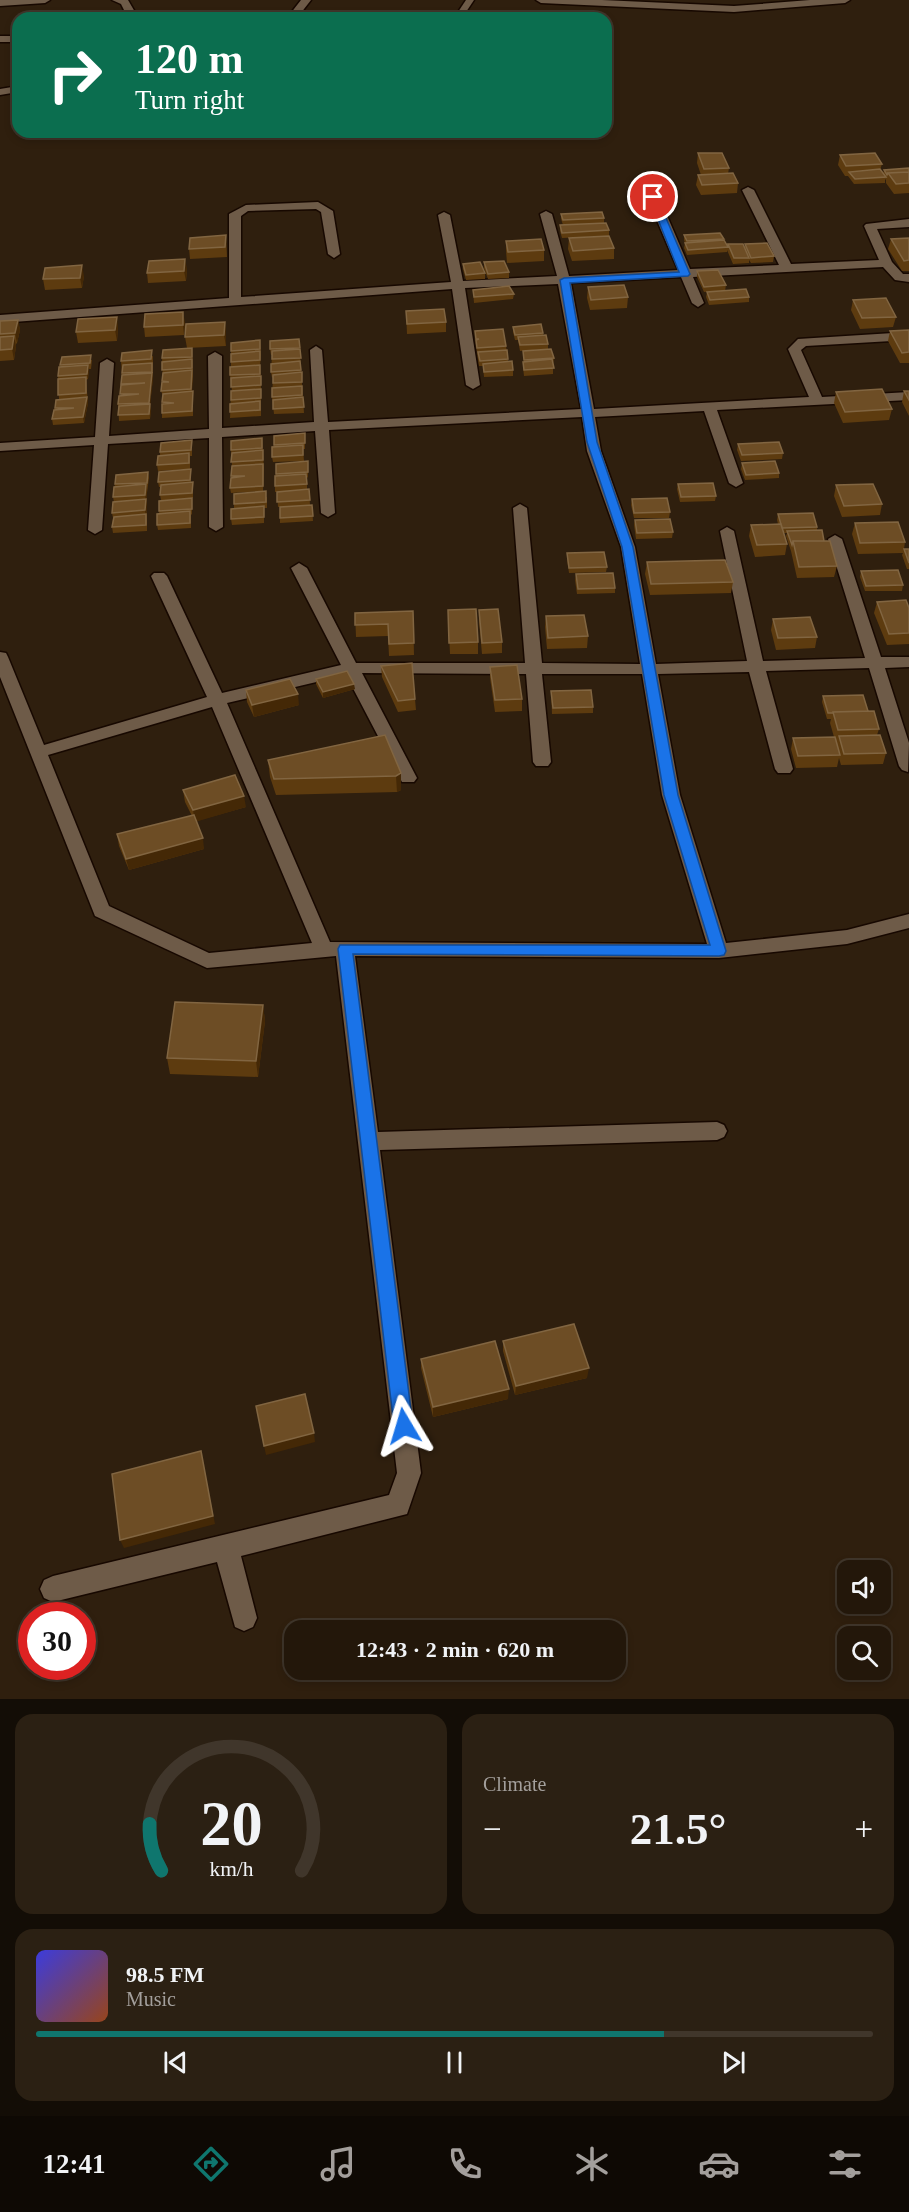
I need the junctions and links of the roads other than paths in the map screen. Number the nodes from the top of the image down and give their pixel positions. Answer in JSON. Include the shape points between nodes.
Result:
{"nodes":[{"id":1,"x":45,"y":0,"type":"edge"},
{"id":2,"x":117,"y":0,"type":"edge"},
{"id":3,"x":306,"y":0,"type":"edge"},
{"id":4,"x":541,"y":0,"type":"edge"},
{"id":5,"x":845,"y":0,"type":"edge"},
{"id":6,"x":0,"y":3,"type":"edge"},
{"id":7,"x":666,"y":4,"type":"edge"},
{"id":8,"x":130,"y":12,"type":"edge"},
{"id":9,"x":297,"y":12,"type":"edge"},
{"id":10,"x":748,"y":190,"type":"dead end"},
{"id":11,"x":653,"y":197,"type":"dead end"},
{"id":12,"x":546,"y":214,"type":"dead end"},
{"id":13,"x":444,"y":215,"type":"dead end"},
{"id":14,"x":909,"y":224,"type":"edge"},
{"id":15,"x":334,"y":254,"type":"dead end"},
{"id":16,"x":886,"y":263,"type":"junction"},
{"id":17,"x":787,"y":269,"type":"junction"},
{"id":18,"x":685,"y":274,"type":"junction"},
{"id":19,"x":909,"y":278,"type":"edge"},
{"id":20,"x":564,"y":280,"type":"junction"},
{"id":21,"x":458,"y":285,"type":"junction"},
{"id":22,"x":235,"y":302,"type":"junction"},
{"id":23,"x":698,"y":303,"type":"dead end"},
{"id":24,"x":0,"y":319,"type":"edge"},
{"id":25,"x":909,"y":336,"type":"edge"},
{"id":26,"x":316,"y":350,"type":"dead end"},
{"id":27,"x":216,"y":356,"type":"dead end"},
{"id":28,"x":107,"y":363,"type":"dead end"},
{"id":29,"x":473,"y":385,"type":"dead end"},
{"id":30,"x":909,"y":396,"type":"edge"},
{"id":31,"x":817,"y":401,"type":"junction"},
{"id":32,"x":709,"y":407,"type":"junction"},
{"id":33,"x":588,"y":413,"type":"junction"},
{"id":34,"x":323,"y":426,"type":"junction"},
{"id":35,"x":216,"y":433,"type":"junction"},
{"id":36,"x":102,"y":440,"type":"junction"},
{"id":37,"x":0,"y":447,"type":"edge"},
{"id":38,"x":736,"y":483,"type":"dead end"},
{"id":39,"x":520,"y":508,"type":"dead end"},
{"id":40,"x":328,"y":513,"type":"dead end"},
{"id":41,"x":216,"y":527,"type":"dead end"},
{"id":42,"x":95,"y":530,"type":"dead end"},
{"id":43,"x":728,"y":531,"type":"dead end"},
{"id":44,"x":835,"y":539,"type":"dead end"},
{"id":45,"x":299,"y":568,"type":"dead end"},
{"id":46,"x":159,"y":576,"type":"dead end"},
{"id":47,"x":0,"y":657,"type":"edge"},
{"id":48,"x":909,"y":662,"type":"edge"},
{"id":49,"x":873,"y":663,"type":"junction"},
{"id":50,"x":756,"y":666,"type":"junction"},
{"id":51,"x":353,"y":668,"type":"junction"},
{"id":52,"x":535,"y":669,"type":"junction"},
{"id":53,"x":650,"y":669,"type":"junction"},
{"id":54,"x":217,"y":700,"type":"junction"},
{"id":55,"x":39,"y":752,"type":"junction"},
{"id":56,"x":542,"y":762,"type":"dead end"},
{"id":57,"x":908,"y":766,"type":"edge"},
{"id":58,"x":784,"y":769,"type":"dead end"},
{"id":59,"x":408,"y":778,"type":"dead end"},
{"id":60,"x":909,"y":921,"type":"edge"},
{"id":61,"x":334,"y":949,"type":"junction"},
{"id":62,"x":719,"y":951,"type":"junction"},
{"id":63,"x":717,"y":1131,"type":"dead end"},
{"id":64,"x":369,"y":1141,"type":"junction"},
{"id":65,"x":226,"y":1547,"type":"junction"},
{"id":66,"x":53,"y":1589,"type":"dead end"},
{"id":67,"x":244,"y":1618,"type":"dead end"}],
"edges":[{"from":1,"to":6,"type":"street"},
{"from":2,"to":8,"type":"street","via":[[125,2]]},
{"from":3,"to":9,"type":"street"},
{"from":4,"to":7,"type":"street"},
{"from":5,"to":7,"type":"street","via":[[734,9]]},
{"from":10,"to":17,"type":"street"},
{"from":11,"to":18,"type":"street"},
{"from":12,"to":20,"type":"street"},
{"from":13,"to":21,"type":"street"},
{"from":14,"to":16,"type":"street","via":[[870,226]]},
{"from":15,"to":22,"type":"street","via":[[327,211],[318,205],[246,208],[235,214]]},
{"from":16,"to":17,"type":"street"},
{"from":16,"to":19,"type":"street","via":[[899,277]]},
{"from":17,"to":18,"type":"street"},
{"from":18,"to":20,"type":"street"},
{"from":18,"to":23,"type":"street"},
{"from":20,"to":21,"type":"street"},
{"from":20,"to":33,"type":"street"},
{"from":21,"to":22,"type":"street"},
{"from":21,"to":29,"type":"street"},
{"from":22,"to":24,"type":"street"},
{"from":25,"to":31,"type":"street","via":[[803,342],[794,349]]},
{"from":26,"to":34,"type":"street"},
{"from":27,"to":35,"type":"street"},
{"from":28,"to":36,"type":"street"},
{"from":30,"to":31,"type":"street"},
{"from":31,"to":32,"type":"street"},
{"from":32,"to":33,"type":"street"},
{"from":32,"to":38,"type":"street"},
{"from":33,"to":34,"type":"street"},
{"from":33,"to":53,"type":"street","via":[[594,451],[628,547]]},
{"from":34,"to":35,"type":"street"},
{"from":34,"to":40,"type":"street"},
{"from":35,"to":36,"type":"street"},
{"from":35,"to":41,"type":"street"},
{"from":36,"to":37,"type":"street"},
{"from":36,"to":42,"type":"street"},
{"from":39,"to":52,"type":"street"},
{"from":43,"to":50,"type":"street"},
{"from":44,"to":49,"type":"street"},
{"from":45,"to":51,"type":"street"},
{"from":46,"to":54,"type":"street"},
{"from":47,"to":55,"type":"street"},
{"from":48,"to":49,"type":"street"},
{"from":49,"to":50,"type":"street"},
{"from":49,"to":57,"type":"street"},
{"from":50,"to":53,"type":"street"},
{"from":50,"to":58,"type":"street"},
{"from":51,"to":52,"type":"street"},
{"from":51,"to":54,"type":"street"},
{"from":51,"to":59,"type":"street"},
{"from":52,"to":53,"type":"street"},
{"from":52,"to":56,"type":"street"},
{"from":53,"to":62,"type":"street","via":[[671,795]]},
{"from":54,"to":55,"type":"street"},
{"from":54,"to":61,"type":"street"},
{"from":55,"to":61,"type":"street","via":[[102,910],[207,960]]},
{"from":60,"to":62,"type":"street","via":[[847,937]]},
{"from":61,"to":62,"type":"street"},
{"from":61,"to":64,"type":"street"},
{"from":63,"to":64,"type":"street"},
{"from":64,"to":65,"type":"street","via":[[409,1473],[399,1505]]},
{"from":65,"to":66,"type":"street"},
{"from":65,"to":67,"type":"street"}]}
